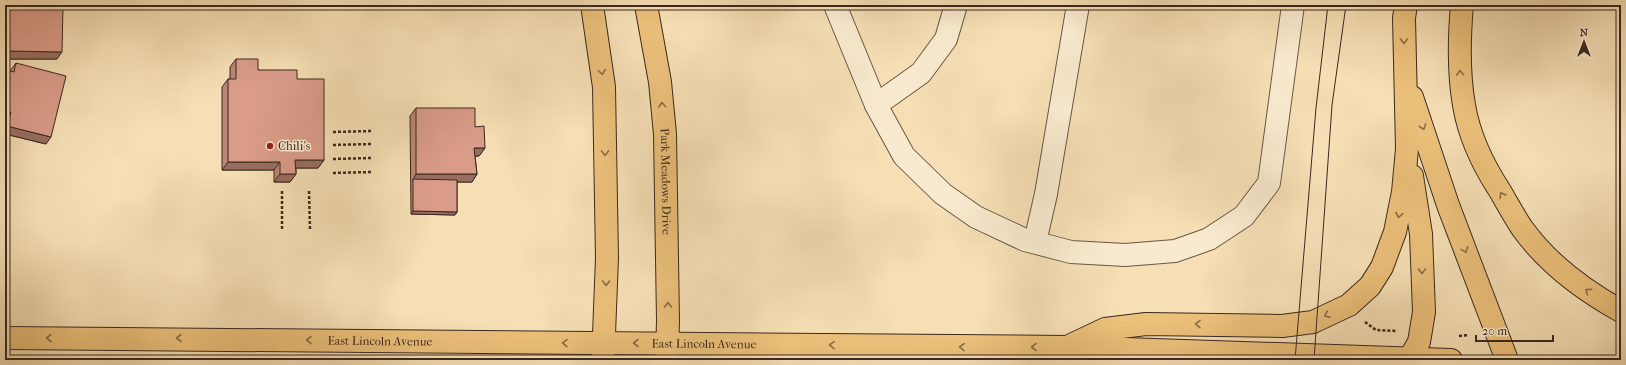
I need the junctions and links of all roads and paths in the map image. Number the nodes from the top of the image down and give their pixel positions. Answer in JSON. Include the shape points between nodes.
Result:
{"nodes":[{"id":1,"x":592,"y":5,"type":"edge"},
{"id":2,"x":646,"y":5,"type":"edge"},
{"id":3,"x":835,"y":5,"type":"edge"},
{"id":4,"x":956,"y":5,"type":"edge"},
{"id":5,"x":1078,"y":5,"type":"edge"},
{"id":6,"x":1293,"y":5,"type":"edge"},
{"id":7,"x":1406,"y":5,"type":"edge"},
{"id":8,"x":1462,"y":5,"type":"edge"},
{"id":9,"x":1405,"y":77,"type":"junction"},
{"id":10,"x":876,"y":105,"type":"junction"},
{"id":11,"x":372,"y":131,"type":"dead end"},
{"id":12,"x":333,"y":132,"type":"dead end"},
{"id":13,"x":333,"y":144,"type":"dead end"},
{"id":14,"x":372,"y":144,"type":"dead end"},
{"id":15,"x":1407,"y":149,"type":"junction"},
{"id":16,"x":372,"y":158,"type":"dead end"},
{"id":17,"x":333,"y":159,"type":"dead end"},
{"id":18,"x":372,"y":172,"type":"dead end"},
{"id":19,"x":333,"y":173,"type":"dead end"},
{"id":20,"x":282,"y":191,"type":"edge"},
{"id":21,"x":309,"y":191,"type":"dead end"},
{"id":22,"x":282,"y":229,"type":"dead end"},
{"id":23,"x":310,"y":229,"type":"dead end"},
{"id":24,"x":1035,"y":242,"type":"junction"},
{"id":25,"x":1621,"y":311,"type":"edge"},
{"id":26,"x":1365,"y":322,"type":"dead end"},
{"id":27,"x":1402,"y":332,"type":"dead end"},
{"id":28,"x":1469,"y":335,"type":"dead end"},
{"id":29,"x":1461,"y":336,"type":"dead end"},
{"id":30,"x":5,"y":338,"type":"edge"},
{"id":31,"x":1067,"y":347,"type":"junction"},
{"id":32,"x":604,"y":352,"type":"edge"},
{"id":33,"x":667,"y":352,"type":"edge"},
{"id":34,"x":1406,"y":359,"type":"edge"},
{"id":35,"x":1451,"y":360,"type":"edge"},
{"id":36,"x":1507,"y":360,"type":"edge"}],
"edges":[{"from":1,"to":32,"type":"main road","one_way":true,"via":[[604,87],[607,258]]},
{"from":33,"to":2,"type":"main road","name":"Park Meadows Drive","one_way":true,"via":[[665,134],[660,82]]},
{"from":3,"to":10,"type":"lane"},
{"from":4,"to":10,"type":"lane","via":[[946,39],[921,73]]},
{"from":5,"to":24,"type":"lane"},
{"from":6,"to":24,"type":"lane","via":[[1269,183],[1244,216],[1209,239],[1175,251],[1125,255],[1071,252]]},
{"from":7,"to":9,"type":"main road","one_way":true},
{"from":25,"to":8,"type":"main road","one_way":true,"via":[[1596,297],[1541,251],[1522,228],[1487,171],[1474,141],[1464,106],[1459,41]]},
{"from":9,"to":15,"type":"main road"},
{"from":9,"to":36,"type":"main road","one_way":true,"via":[[1448,205]]},
{"from":10,"to":24,"type":"lane","via":[[904,156],[943,194],[976,217],[1025,240]]},
{"from":11,"to":12,"type":"path"},
{"from":13,"to":14,"type":"path"},
{"from":15,"to":31,"type":"main road","one_way":true,"via":[[1403,192],[1395,232],[1382,267],[1370,286],[1349,305],[1313,322],[1282,326],[1146,324],[1105,329]]},
{"from":15,"to":34,"type":"main road","one_way":true,"via":[[1421,234],[1424,312],[1420,342]]},
{"from":16,"to":17,"type":"path"},
{"from":18,"to":19,"type":"path"},
{"from":20,"to":22,"type":"path"},
{"from":21,"to":23,"type":"path"},
{"from":26,"to":27,"type":"path","via":[[1376,330]]},
{"from":28,"to":29,"type":"path"},
{"from":32,"to":30,"type":"main road","name":"East Lincoln Avenue","one_way":true},
{"from":31,"to":33,"type":"main road","name":"East Lincoln Avenue","one_way":true},
{"from":31,"to":34,"type":"main road","name":"East Lincoln Avenue"},
{"from":33,"to":32,"type":"main road","name":"East Lincoln Avenue","one_way":true},
{"from":34,"to":35,"type":"main road","name":"East Lincoln Avenue"}]}
